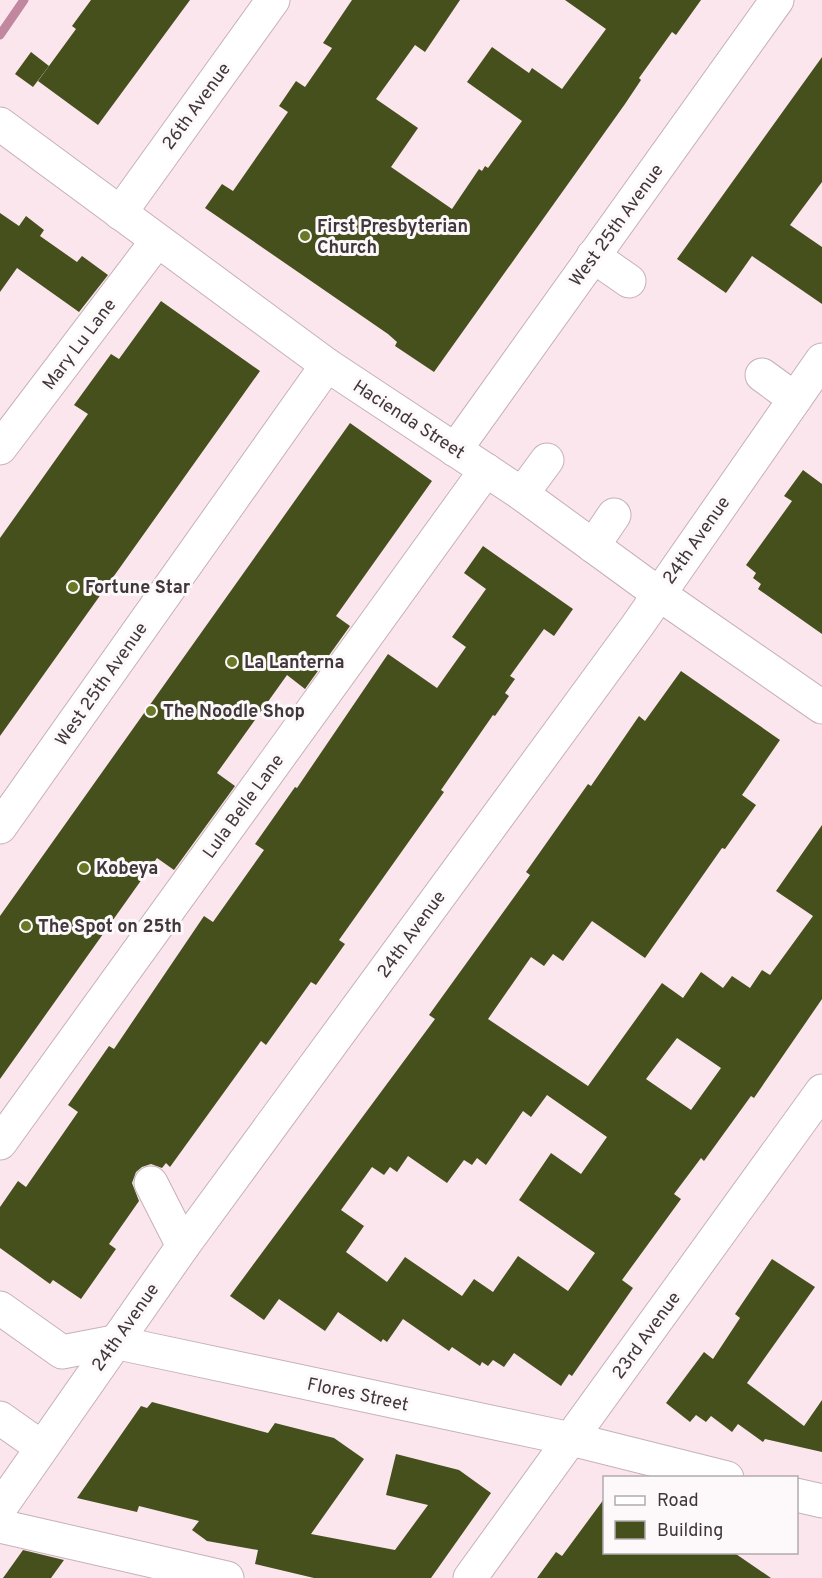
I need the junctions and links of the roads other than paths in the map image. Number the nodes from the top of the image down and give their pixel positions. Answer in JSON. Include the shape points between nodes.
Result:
{"nodes":[{"id":1,"x":273,"y":0,"type":"edge"},
{"id":2,"x":777,"y":0,"type":"edge"},
{"id":3,"x":0,"y":124,"type":"edge"},
{"id":4,"x":120,"y":213,"type":"junction"},
{"id":5,"x":157,"y":241,"type":"junction"},
{"id":6,"x":593,"y":256,"type":"junction"},
{"id":7,"x":629,"y":281,"type":"dead end"},
{"id":8,"x":822,"y":360,"type":"edge"},
{"id":9,"x":327,"y":365,"type":"junction"},
{"id":10,"x":762,"y":375,"type":"dead end"},
{"id":11,"x":795,"y":399,"type":"junction"},
{"id":12,"x":0,"y":448,"type":"edge"},
{"id":13,"x":455,"y":450,"type":"junction"},
{"id":14,"x":547,"y":460,"type":"dead end"},
{"id":15,"x":486,"y":470,"type":"junction"},
{"id":16,"x":522,"y":494,"type":"junction"},
{"id":17,"x":614,"y":515,"type":"dead end"},
{"id":18,"x":593,"y":546,"type":"junction"},
{"id":19,"x":659,"y":594,"type":"junction"},
{"id":20,"x":822,"y":707,"type":"edge"},
{"id":21,"x":0,"y":827,"type":"edge"},
{"id":22,"x":822,"y":1091,"type":"edge"},
{"id":23,"x":0,"y":1143,"type":"edge"},
{"id":24,"x":151,"y":1183,"type":"dead end"},
{"id":25,"x":183,"y":1246,"type":"junction"},
{"id":26,"x":0,"y":1308,"type":"edge"},
{"id":27,"x":114,"y":1342,"type":"junction"},
{"id":28,"x":0,"y":1418,"type":"edge"},
{"id":29,"x":571,"y":1439,"type":"junction"},
{"id":30,"x":41,"y":1447,"type":"junction"},
{"id":31,"x":719,"y":1476,"type":"edge"},
{"id":32,"x":798,"y":1495,"type":"edge"},
{"id":33,"x":822,"y":1501,"type":"edge"},
{"id":34,"x":0,"y":1508,"type":"edge"},
{"id":35,"x":0,"y":1526,"type":"edge"},
{"id":36,"x":140,"y":1569,"type":"edge"},
{"id":37,"x":212,"y":1576,"type":"edge"},
{"id":38,"x":470,"y":1578,"type":"edge"}],
"edges":[{"from":1,"to":4,"type":"street","name":"26th Avenue"},
{"from":2,"to":6,"type":"street","name":"West 25th Avenue"},
{"from":3,"to":4,"type":"street","name":"Hacienda Street"},
{"from":4,"to":5,"type":"street","name":"Hacienda Street"},
{"from":5,"to":9,"type":"street","name":"Hacienda Street"},
{"from":5,"to":12,"type":"street","name":"Mary Lu Lane"},
{"from":6,"to":7,"type":"street"},
{"from":6,"to":13,"type":"street","name":"West 25th Avenue"},
{"from":8,"to":11,"type":"street","name":"24th Avenue"},
{"from":9,"to":13,"type":"street","name":"Hacienda Street"},
{"from":9,"to":21,"type":"street","name":"West 25th Avenue"},
{"from":10,"to":11,"type":"street"},
{"from":11,"to":19,"type":"street","name":"24th Avenue"},
{"from":13,"to":15,"type":"street","name":"Hacienda Street"},
{"from":14,"to":16,"type":"street"},
{"from":15,"to":16,"type":"street","name":"Hacienda Street"},
{"from":15,"to":23,"type":"street","name":"Lula Belle Lane"},
{"from":16,"to":18,"type":"street","name":"Hacienda Street"},
{"from":17,"to":18,"type":"street"},
{"from":18,"to":19,"type":"street","name":"Hacienda Street"},
{"from":19,"to":20,"type":"street","name":"Hacienda Street"},
{"from":19,"to":25,"type":"street","name":"24th Avenue"},
{"from":22,"to":29,"type":"street","name":"23rd Avenue"},
{"from":24,"to":25,"type":"street"},
{"from":25,"to":27,"type":"street","name":"24th Avenue"},
{"from":26,"to":27,"type":"street","name":"Flores Street","via":[[62,1352]]},
{"from":27,"to":29,"type":"street","name":"Flores Street"},
{"from":27,"to":30,"type":"street","name":"24th Avenue"},
{"from":28,"to":30,"type":"street"},
{"from":29,"to":31,"type":"street","name":"Flores Street"},
{"from":29,"to":38,"type":"street","name":"23rd Avenue"},
{"from":30,"to":34,"type":"street","name":"24th Avenue"},
{"from":32,"to":33,"type":"street"},
{"from":35,"to":36,"type":"street"},
{"from":36,"to":37,"type":"street"}]}
